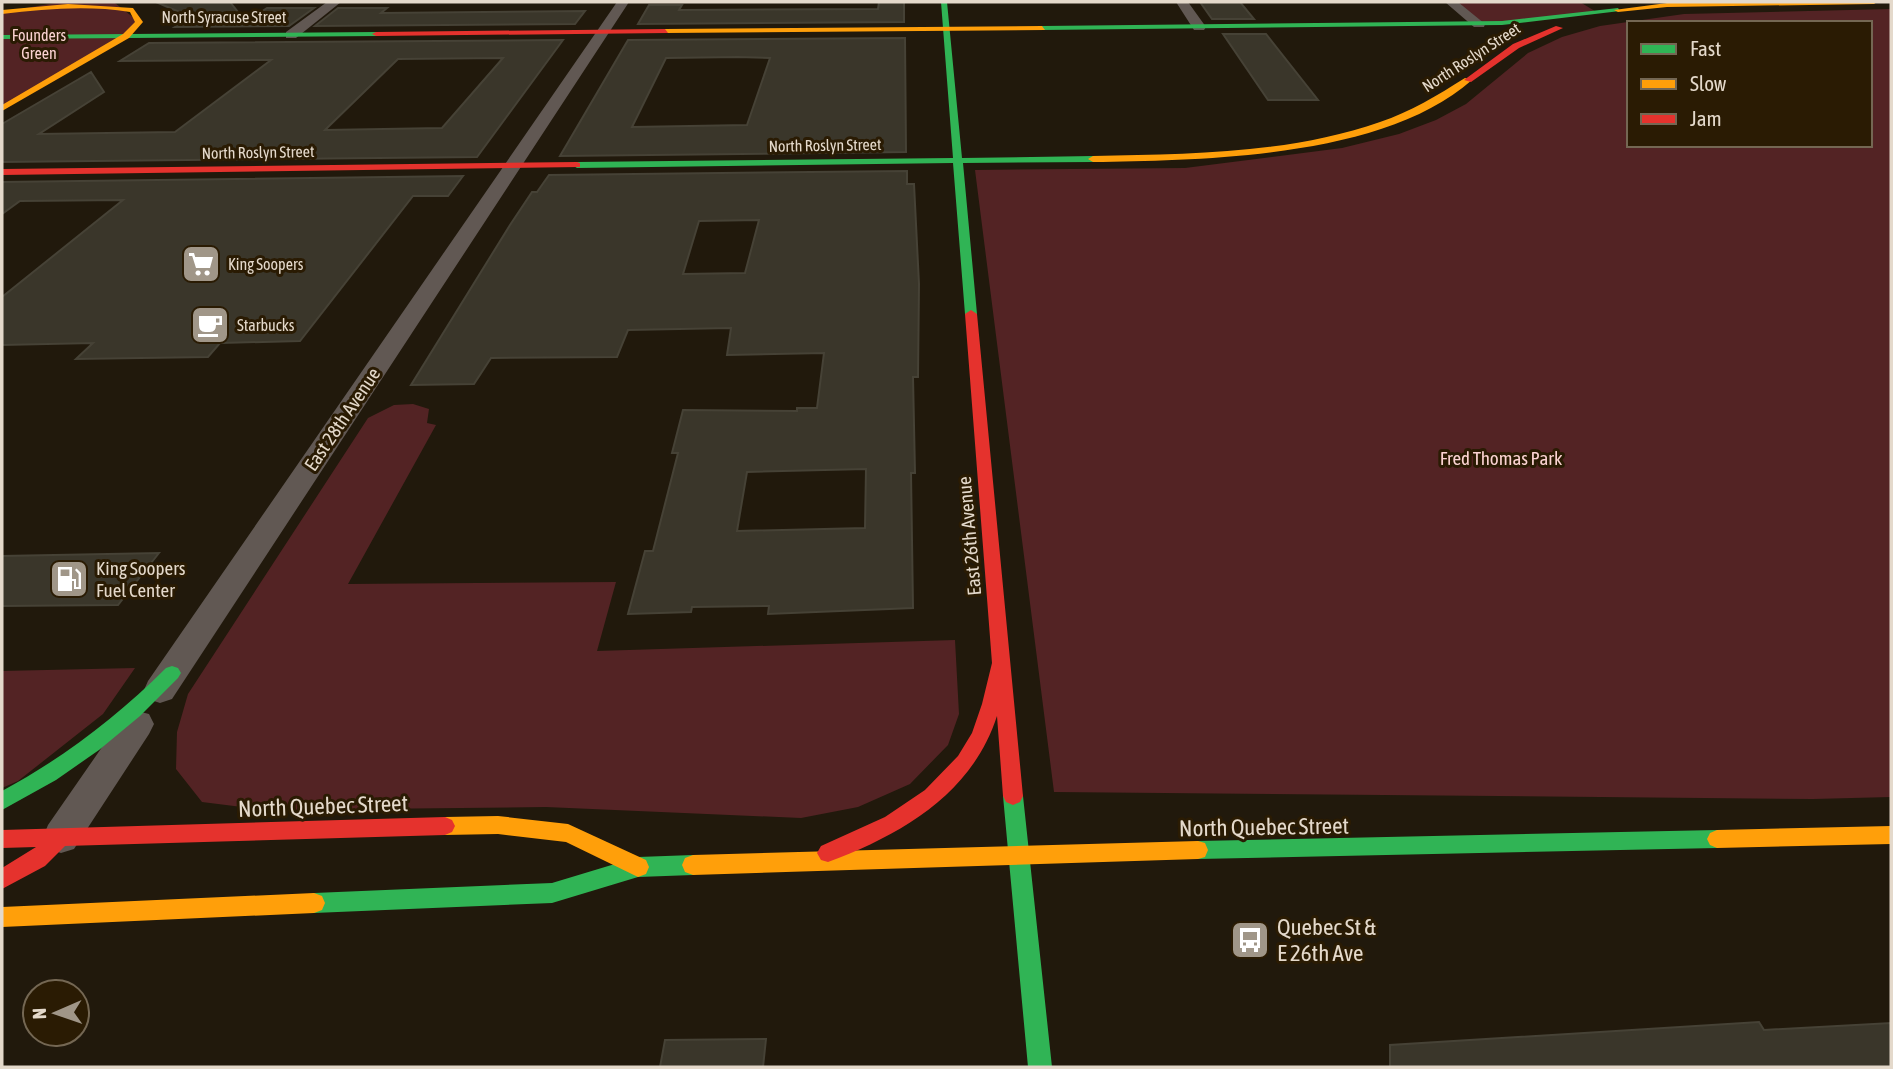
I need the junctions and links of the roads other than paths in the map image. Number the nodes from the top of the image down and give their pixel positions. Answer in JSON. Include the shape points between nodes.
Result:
{"nodes":[{"id":1,"x":335,"y":2,"type":"edge"},
{"id":2,"x":623,"y":2,"type":"edge"},
{"id":3,"x":944,"y":2,"type":"edge"},
{"id":4,"x":1182,"y":2,"type":"edge"},
{"id":5,"x":1451,"y":2,"type":"edge"},
{"id":6,"x":1874,"y":2,"type":"edge"},
{"id":7,"x":58,"y":3,"type":"edge"},
{"id":8,"x":116,"y":3,"type":"edge"},
{"id":9,"x":1617,"y":10,"type":"junction"},
{"id":10,"x":2,"y":12,"type":"edge"},
{"id":11,"x":1479,"y":24,"type":"junction"},
{"id":12,"x":1373,"y":26,"type":"junction"},
{"id":13,"x":1199,"y":27,"type":"junction"},
{"id":14,"x":946,"y":30,"type":"junction"},
{"id":15,"x":603,"y":32,"type":"junction"},
{"id":16,"x":291,"y":34,"type":"junction"},
{"id":17,"x":126,"y":36,"type":"junction"},
{"id":18,"x":2,"y":37,"type":"edge"},
{"id":19,"x":1454,"y":41,"type":"dead end"},
{"id":20,"x":1476,"y":54,"type":"dead end"},
{"id":21,"x":1483,"y":70,"type":"junction"},
{"id":22,"x":2,"y":108,"type":"edge"},
{"id":23,"x":957,"y":161,"type":"junction"},
{"id":24,"x":512,"y":167,"type":"junction"},
{"id":25,"x":2,"y":172,"type":"edge"},
{"id":26,"x":1001,"y":664,"type":"junction"},
{"id":27,"x":172,"y":673,"type":"junction"},
{"id":28,"x":2,"y":801,"type":"edge"},
{"id":29,"x":1891,"y":835,"type":"edge"},
{"id":30,"x":61,"y":837,"type":"junction"},
{"id":31,"x":2,"y":839,"type":"edge"},
{"id":32,"x":1018,"y":855,"type":"junction"},
{"id":33,"x":803,"y":862,"type":"junction"},
{"id":34,"x":638,"y":867,"type":"junction"},
{"id":35,"x":2,"y":879,"type":"edge"},
{"id":36,"x":2,"y":917,"type":"edge"},
{"id":37,"x":1040,"y":1067,"type":"edge"}],
"edges":[{"from":1,"to":16,"type":"street"},
{"from":2,"to":15,"type":"street","name":"East 28th Avenue"},
{"from":3,"to":14,"type":"street","name":"East 26th Avenue"},
{"from":4,"to":13,"type":"street"},
{"from":5,"to":11,"type":"street"},
{"from":6,"to":9,"type":"street","name":"North Syracuse Street"},
{"from":7,"to":8,"type":"street"},
{"from":7,"to":10,"type":"street"},
{"from":8,"to":17,"type":"street","via":[[133,10],[139,22]]},
{"from":9,"to":11,"type":"street","name":"North Syracuse Street"},
{"from":9,"to":21,"type":"street","name":"North Roslyn Street","via":[[1524,41]]},
{"from":11,"to":12,"type":"street","name":"North Syracuse Street"},
{"from":12,"to":13,"type":"street","name":"North Syracuse Street"},
{"from":12,"to":19,"type":"street"},
{"from":13,"to":14,"type":"street","name":"North Syracuse Street"},
{"from":14,"to":15,"type":"street","name":"North Syracuse Street"},
{"from":14,"to":23,"type":"street","name":"East 26th Avenue"},
{"from":15,"to":16,"type":"street","name":"North Syracuse Street"},
{"from":15,"to":24,"type":"street","name":"East 28th Avenue"},
{"from":16,"to":17,"type":"street","name":"North Syracuse Street"},
{"from":17,"to":18,"type":"street","name":"North Syracuse Street"},
{"from":17,"to":22,"type":"street"},
{"from":20,"to":21,"type":"street"},
{"from":21,"to":23,"type":"street","name":"North Roslyn Street","via":[[1444,98],[1403,117],[1291,144],[1168,157]]},
{"from":23,"to":24,"type":"street","name":"North Roslyn Street"},
{"from":23,"to":26,"type":"street","name":"East 26th Avenue"},
{"from":24,"to":25,"type":"street","name":"North Roslyn Street"},
{"from":24,"to":27,"type":"street","name":"East 28th Avenue"},
{"from":26,"to":32,"type":"street","name":"East 26th Avenue"},
{"from":26,"to":33,"type":"street","via":[[976,743],[951,776],[923,804],[888,827]]},
{"from":27,"to":28,"type":"street","via":[[105,737],[57,771]]},
{"from":27,"to":30,"type":"street","name":"East 28th Avenue"},
{"from":29,"to":32,"type":"street","name":"North Quebec Street"},
{"from":30,"to":31,"type":"street","name":"North Quebec Street"},
{"from":30,"to":34,"type":"street","name":"North Quebec Street","via":[[498,825],[568,833]]},
{"from":30,"to":35,"type":"street","via":[[38,859]]},
{"from":32,"to":33,"type":"street","name":"North Quebec Street"},
{"from":32,"to":37,"type":"street","name":"East 26th Avenue"},
{"from":33,"to":34,"type":"street","name":"North Quebec Street"},
{"from":34,"to":36,"type":"street","name":"North Quebec Street","via":[[552,893]]}]}
